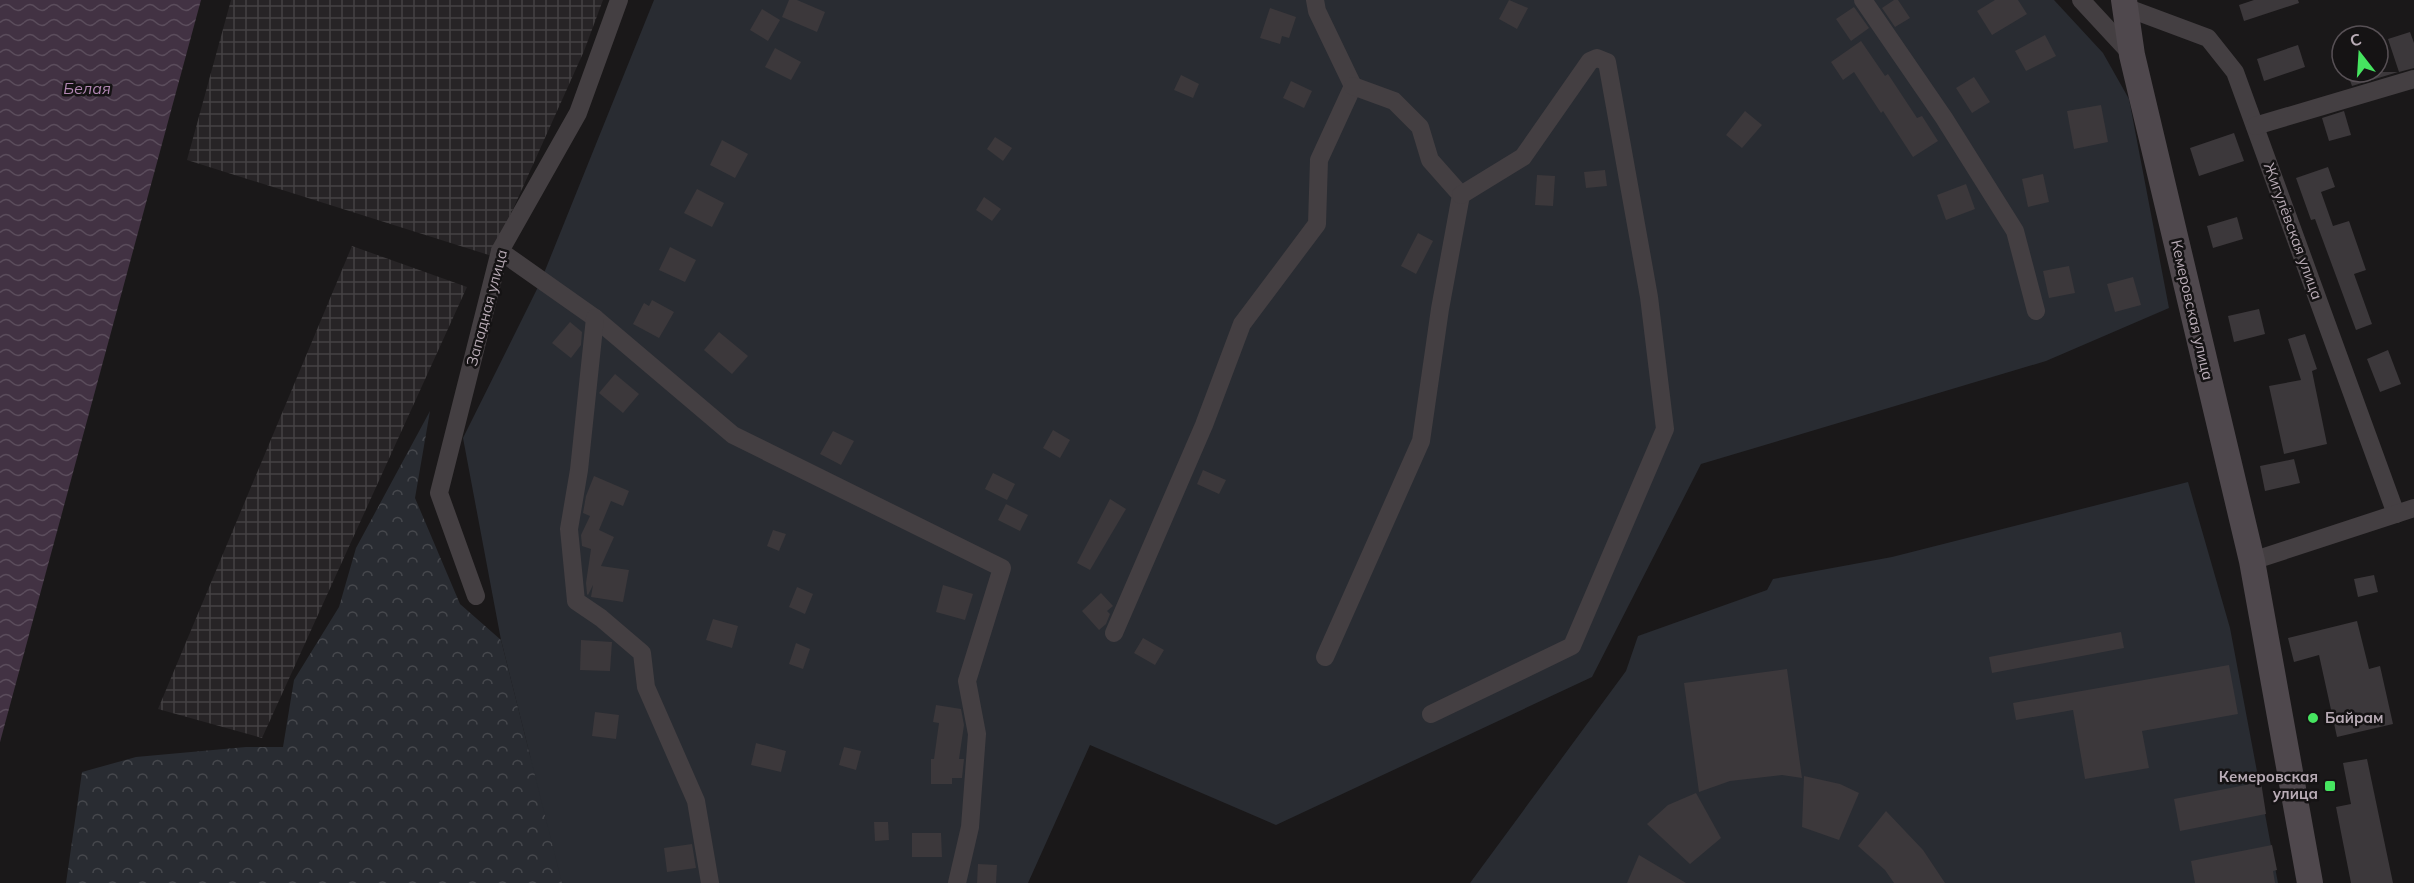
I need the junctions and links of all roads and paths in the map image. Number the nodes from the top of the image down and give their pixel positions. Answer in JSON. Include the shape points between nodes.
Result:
{"nodes":[{"id":1,"x":620,"y":0,"type":"edge"},
{"id":2,"x":1315,"y":0,"type":"edge"},
{"id":3,"x":1863,"y":0,"type":"edge"},
{"id":4,"x":2081,"y":0,"type":"edge"},
{"id":5,"x":2124,"y":3,"type":"edge"},
{"id":6,"x":2132,"y":56,"type":"junction"},
{"id":7,"x":2414,"y":79,"type":"edge"},
{"id":8,"x":1353,"y":86,"type":"junction"},
{"id":9,"x":2255,"y":126,"type":"junction"},
{"id":10,"x":1461,"y":195,"type":"junction"},
{"id":11,"x":500,"y":251,"type":"junction"},
{"id":12,"x":2036,"y":311,"type":"dead end"},
{"id":13,"x":595,"y":318,"type":"junction"},
{"id":14,"x":2414,"y":508,"type":"edge"},
{"id":15,"x":2396,"y":514,"type":"junction"},
{"id":16,"x":2252,"y":561,"type":"junction"},
{"id":17,"x":476,"y":596,"type":"dead end"},
{"id":18,"x":1114,"y":633,"type":"dead end"},
{"id":19,"x":1324,"y":657,"type":"dead end"},
{"id":20,"x":1431,"y":714,"type":"dead end"},
{"id":21,"x":710,"y":883,"type":"edge"},
{"id":22,"x":957,"y":883,"type":"edge"},
{"id":23,"x":2310,"y":883,"type":"edge"}],
"edges":[{"from":1,"to":11,"type":"street","name":"Западная улица","via":[[578,113]]},
{"from":2,"to":8,"type":"street"},
{"from":3,"to":12,"type":"street","via":[[2015,231]]},
{"from":4,"to":6,"type":"street","name":"Кемеровская улица"},
{"from":5,"to":6,"type":"main road","name":"Кемеровская улица"},
{"from":5,"to":9,"type":"street","name":"Жигулёвская улица","via":[[2208,38],[2235,72]]},
{"from":6,"to":16,"type":"main road","name":"Кемеровская улица"},
{"from":7,"to":9,"type":"street"},
{"from":8,"to":10,"type":"street","via":[[1394,101],[1420,127],[1430,160]]},
{"from":8,"to":18,"type":"street","via":[[1319,160],[1317,224],[1242,324],[1204,425]]},
{"from":9,"to":15,"type":"street","name":"Жигулёвская улица"},
{"from":10,"to":19,"type":"street","via":[[1421,441]]},
{"from":10,"to":20,"type":"street","via":[[1523,157],[1590,61],[1597,58],[1608,62],[1649,297],[1665,429],[1572,646]]},
{"from":11,"to":13,"type":"street"},
{"from":11,"to":17,"type":"street","name":"Западная улица","via":[[439,493]]},
{"from":13,"to":21,"type":"street","via":[[569,529],[576,601],[642,653],[646,687],[696,801]]},
{"from":13,"to":22,"type":"street","via":[[733,435],[1002,568],[967,681],[977,734],[970,827]]},
{"from":14,"to":15,"type":"street"},
{"from":15,"to":16,"type":"street"},
{"from":16,"to":23,"type":"main road","name":"Кемеровская улица"}]}
